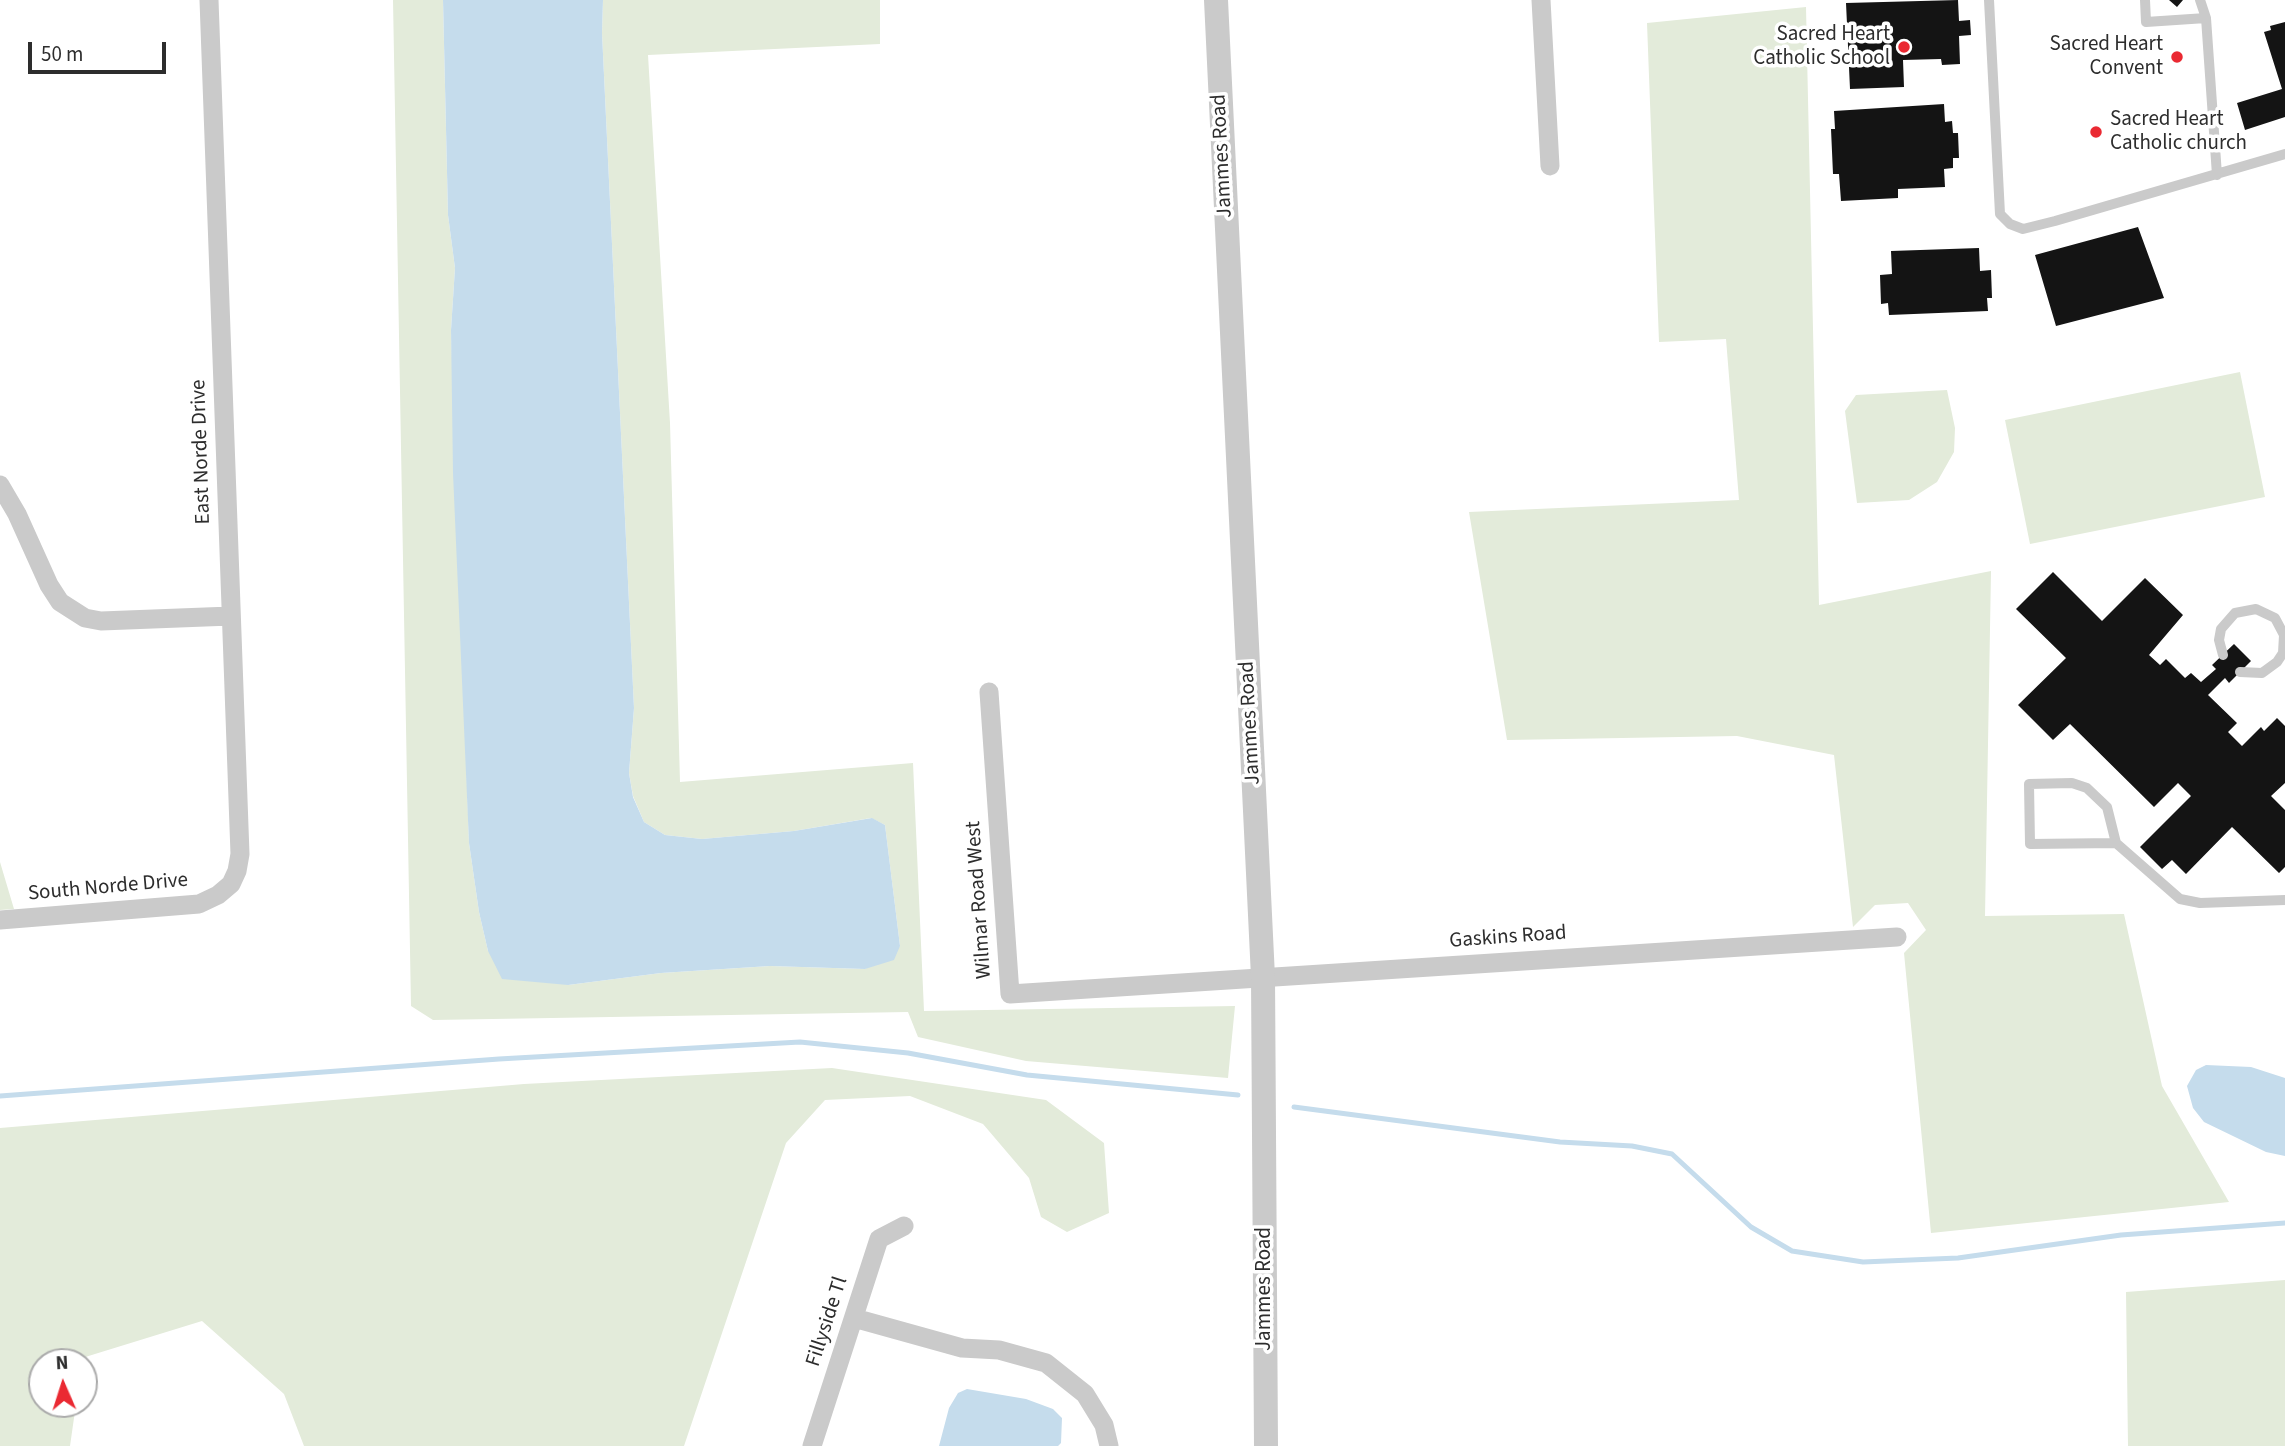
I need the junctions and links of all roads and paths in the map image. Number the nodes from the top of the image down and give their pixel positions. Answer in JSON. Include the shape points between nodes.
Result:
{"nodes":[{"id":1,"x":209,"y":0,"type":"edge"},
{"id":2,"x":1216,"y":0,"type":"edge"},
{"id":3,"x":1541,"y":0,"type":"edge"},
{"id":4,"x":1989,"y":0,"type":"edge"},
{"id":5,"x":2145,"y":0,"type":"edge"},
{"id":6,"x":2200,"y":0,"type":"edge"},
{"id":7,"x":2206,"y":18,"type":"junction"},
{"id":8,"x":2285,"y":154,"type":"edge"},
{"id":9,"x":1550,"y":166,"type":"dead end"},
{"id":10,"x":2217,"y":175,"type":"junction"},
{"id":11,"x":0,"y":485,"type":"edge"},
{"id":12,"x":2285,"y":609,"type":"edge"},
{"id":13,"x":231,"y":616,"type":"junction"},
{"id":14,"x":2275,"y":618,"type":"junction"},
{"id":15,"x":2222,"y":655,"type":"dead end"},
{"id":16,"x":2240,"y":671,"type":"dead end"},
{"id":17,"x":989,"y":692,"type":"dead end"},
{"id":18,"x":2116,"y":843,"type":"junction"},
{"id":19,"x":218,"y":895,"type":"joint"},
{"id":20,"x":2285,"y":900,"type":"edge"},
{"id":21,"x":0,"y":920,"type":"edge"},
{"id":22,"x":1897,"y":937,"type":"dead end"},
{"id":23,"x":1263,"y":977,"type":"junction"},
{"id":24,"x":1121,"y":986,"type":"joint"},
{"id":25,"x":904,"y":1226,"type":"dead end"},
{"id":26,"x":854,"y":1318,"type":"junction"},
{"id":27,"x":812,"y":1446,"type":"edge"},
{"id":28,"x":1110,"y":1446,"type":"edge"},
{"id":29,"x":1266,"y":1446,"type":"edge"}],
"edges":[{"from":1,"to":13,"type":"street","name":"East Norde Drive"},
{"from":2,"to":23,"type":"street","name":"Jammes Road"},
{"from":3,"to":9,"type":"street"},
{"from":4,"to":10,"type":"lane","via":[[2000,214],[2010,223],[2023,229]]},
{"from":5,"to":7,"type":"lane","via":[[2146,22]]},
{"from":6,"to":7,"type":"lane"},
{"from":7,"to":10,"type":"lane"},
{"from":8,"to":10,"type":"lane"},
{"from":11,"to":13,"type":"street","via":[[60,602],[85,618]]},
{"from":12,"to":14,"type":"lane"},
{"from":13,"to":19,"type":"street","name":"East Norde Drive","via":[[240,854],[231,884]]},
{"from":14,"to":15,"type":"lane","via":[[2256,608],[2235,613],[2221,629]]},
{"from":14,"to":16,"type":"lane","via":[[2285,644],[2277,662],[2262,673]]},
{"from":17,"to":24,"type":"street","name":"Wilmar Road West","via":[[1010,994]]},
{"from":18,"to":18,"type":"lane","via":[[2107,807],[2087,788],[2072,783],[2029,784],[2030,844]]},
{"from":18,"to":20,"type":"lane","via":[[2169,891],[2188,902]]},
{"from":19,"to":21,"type":"street","name":"South Norde Drive","via":[[199,904]]},
{"from":22,"to":23,"type":"street","name":"Gaskins Road"},
{"from":23,"to":24,"type":"street","name":"Gaskins Road"},
{"from":23,"to":29,"type":"street","name":"Jammes Road"},
{"from":25,"to":26,"type":"street","name":"Fillyside Tl","via":[[879,1239]]},
{"from":26,"to":27,"type":"street","name":"Fillyside Tl"},
{"from":26,"to":28,"type":"street","via":[[962,1348],[999,1350],[1046,1363],[1085,1394],[1104,1425]]}]}
